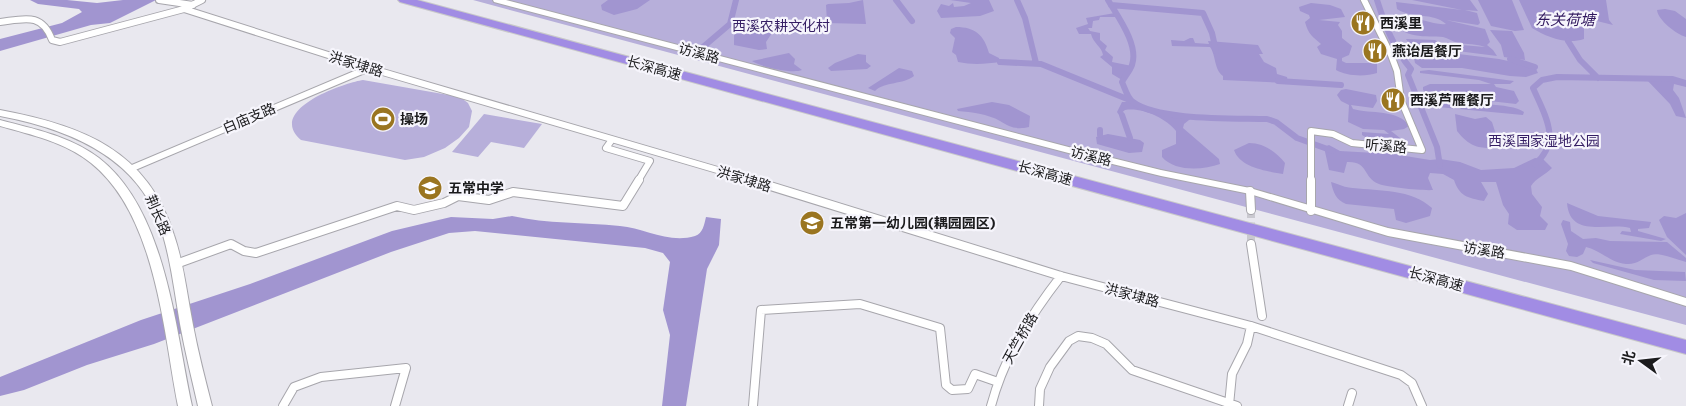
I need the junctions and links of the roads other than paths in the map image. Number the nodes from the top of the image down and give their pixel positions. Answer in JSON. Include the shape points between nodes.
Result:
{"nodes":[{"id":1,"x":159,"y":0,"type":"edge"},
{"id":2,"x":202,"y":0,"type":"edge"},
{"id":3,"x":404,"y":0,"type":"edge"},
{"id":4,"x":428,"y":0,"type":"edge"},
{"id":5,"x":497,"y":0,"type":"edge"},
{"id":6,"x":1364,"y":0,"type":"edge"},
{"id":7,"x":195,"y":5,"type":"junction"},
{"id":8,"x":184,"y":9,"type":"junction"},
{"id":9,"x":0,"y":22,"type":"edge"},
{"id":10,"x":368,"y":68,"type":"junction"},
{"id":11,"x":0,"y":113,"type":"edge"},
{"id":12,"x":0,"y":123,"type":"edge"},
{"id":13,"x":611,"y":141,"type":"junction"},
{"id":14,"x":130,"y":169,"type":"junction"},
{"id":15,"x":1250,"y":191,"type":"junction"},
{"id":16,"x":1251,"y":210,"type":"tunnel mouth"},
{"id":17,"x":1311,"y":211,"type":"junction"},
{"id":18,"x":1251,"y":244,"type":"tunnel mouth"},
{"id":19,"x":176,"y":264,"type":"junction"},
{"id":20,"x":1061,"y":276,"type":"junction"},
{"id":21,"x":1686,"y":302,"type":"edge"},
{"id":22,"x":1262,"y":316,"type":"dead end"},
{"id":23,"x":1251,"y":326,"type":"junction"},
{"id":24,"x":1686,"y":337,"type":"edge"},
{"id":25,"x":1686,"y":347,"type":"edge"},
{"id":26,"x":998,"y":382,"type":"junction"},
{"id":27,"x":1352,"y":393,"type":"dead end"},
{"id":28,"x":1232,"y":405,"type":"edge"},
{"id":29,"x":185,"y":406,"type":"edge"},
{"id":30,"x":205,"y":406,"type":"edge"},
{"id":31,"x":283,"y":406,"type":"edge"},
{"id":32,"x":395,"y":406,"type":"edge"},
{"id":33,"x":753,"y":406,"type":"edge"},
{"id":34,"x":991,"y":406,"type":"edge"},
{"id":35,"x":1039,"y":406,"type":"edge"},
{"id":36,"x":1348,"y":406,"type":"edge"},
{"id":37,"x":1422,"y":406,"type":"edge"}],
"edges":[{"from":1,"to":7,"type":"street"},
{"from":2,"to":7,"type":"street"},
{"from":3,"to":25,"type":"highway","name":"长深高速"},
{"from":4,"to":24,"type":"highway","name":"长深高速"},
{"from":5,"to":15,"type":"street","name":"访溪路","via":[[1161,174]]},
{"from":6,"to":17,"type":"street","name":"听溪路","via":[[1391,55],[1401,100],[1422,150],[1352,143],[1333,134],[1311,131]]},
{"from":7,"to":8,"type":"street"},
{"from":8,"to":9,"type":"street","via":[[54,42],[47,26],[32,20]]},
{"from":8,"to":10,"type":"street","name":"洪家埭路"},
{"from":10,"to":13,"type":"street","name":"洪家埭路"},
{"from":10,"to":14,"type":"street","name":"白庙支路"},
{"from":11,"to":14,"type":"main road","name":"荆长路","via":[[51,124],[76,134],[101,147]]},
{"from":12,"to":29,"type":"main road","name":"荆长路","via":[[34,130],[86,154],[129,196],[148,235],[166,302]]},
{"from":13,"to":19,"type":"street","via":[[606,148],[650,161],[622,206],[513,192],[488,200],[458,196],[414,210],[397,206],[256,253],[244,252],[231,244]]},
{"from":13,"to":20,"type":"street","name":"洪家埭路","via":[[735,175]]},
{"from":14,"to":19,"type":"main road","name":"荆长路","via":[[156,203]]},
{"from":15,"to":16,"type":"street"},
{"from":15,"to":17,"type":"street","name":"访溪路"},
{"from":17,"to":21,"type":"street","name":"访溪路","via":[[1388,232],[1571,266]]},
{"from":18,"to":22,"type":"street"},
{"from":19,"to":30,"type":"main road","name":"荆长路"},
{"from":20,"to":23,"type":"street","name":"洪家埭路"},
{"from":20,"to":26,"type":"street","name":"天竺桥路","via":[[1029,318]]},
{"from":23,"to":28,"type":"street","via":[[1247,344],[1232,374]]},
{"from":23,"to":37,"type":"street","name":"洪家埭路","via":[[1401,375],[1412,383]]},
{"from":26,"to":33,"type":"street","via":[[975,374],[968,389],[952,390],[946,385],[940,328],[860,304],[761,310]]},
{"from":26,"to":34,"type":"street","name":"天竺桥路"},
{"from":27,"to":36,"type":"street"},
{"from":28,"to":35,"type":"street","via":[[1132,370],[1106,344],[1078,336],[1069,340],[1050,367],[1040,389]]},
{"from":31,"to":32,"type":"street","via":[[294,387],[321,377],[406,368]]}]}
